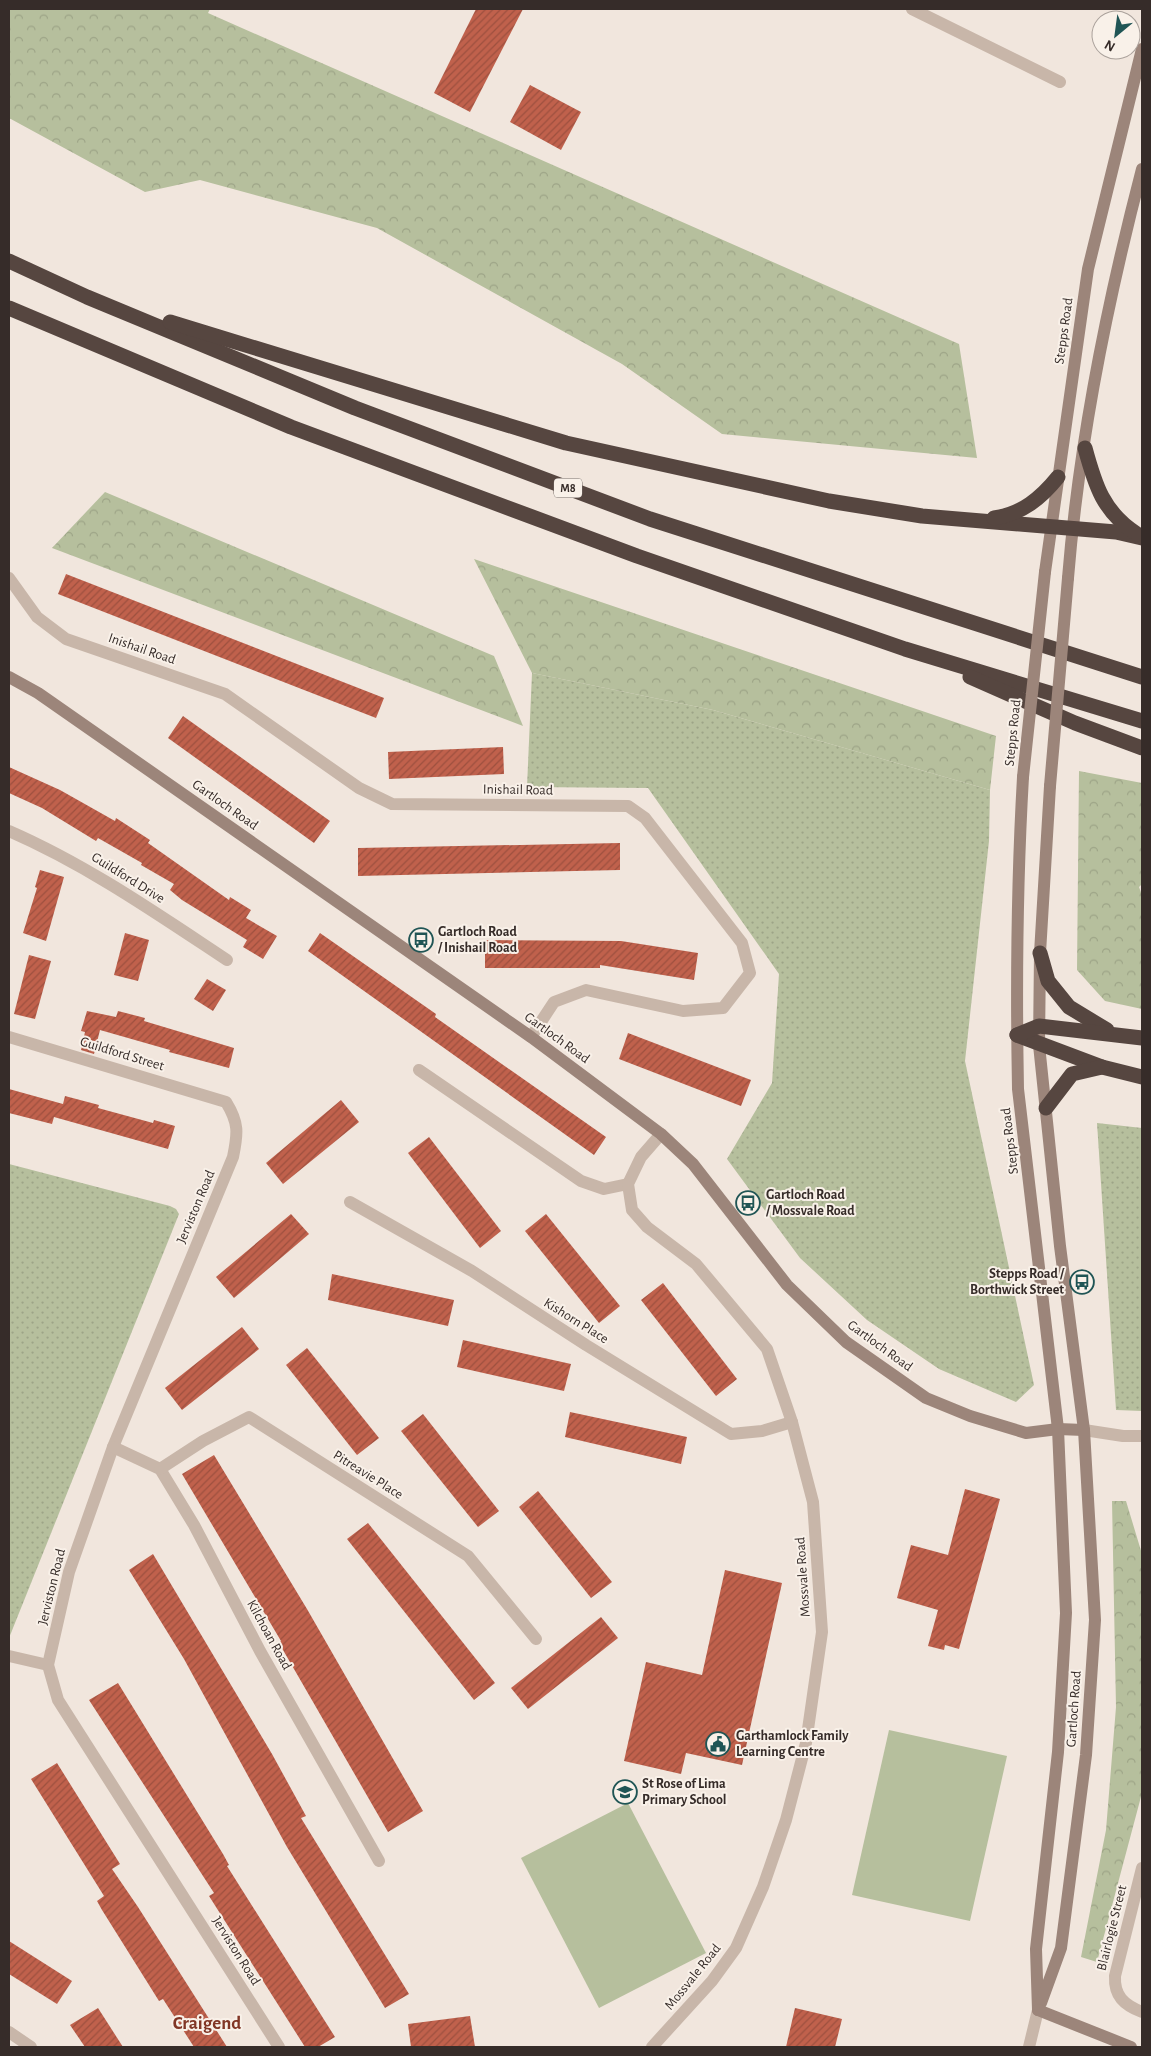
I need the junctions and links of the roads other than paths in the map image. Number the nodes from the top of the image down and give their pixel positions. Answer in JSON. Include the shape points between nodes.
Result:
{"nodes":[{"id":1,"x":912,"y":9,"type":"edge"},
{"id":2,"x":1142,"y":49,"type":"edge"},
{"id":3,"x":1060,"y":82,"type":"dead end"},
{"id":4,"x":1142,"y":169,"type":"edge"},
{"id":5,"x":9,"y":261,"type":"edge"},
{"id":6,"x":87,"y":297,"type":"junction"},
{"id":7,"x":9,"y":308,"type":"edge"},
{"id":8,"x":1085,"y":448,"type":"junction"},
{"id":9,"x":1058,"y":477,"type":"junction"},
{"id":10,"x":972,"y":520,"type":"junction"},
{"id":11,"x":1050,"y":528,"type":"junction"},
{"id":12,"x":1072,"y":529,"type":"junction"},
{"id":13,"x":1142,"y":538,"type":"edge"},
{"id":14,"x":9,"y":578,"type":"edge"},
{"id":15,"x":906,"y":649,"type":"junction"},
{"id":16,"x":9,"y":677,"type":"edge"},
{"id":17,"x":1142,"y":677,"type":"edge"},
{"id":18,"x":1142,"y":721,"type":"edge"},
{"id":19,"x":1142,"y":748,"type":"edge"},
{"id":20,"x":9,"y":831,"type":"edge"},
{"id":21,"x":1040,"y":953,"type":"junction"},
{"id":22,"x":227,"y":960,"type":"dead end"},
{"id":23,"x":1039,"y":1026,"type":"junction"},
{"id":24,"x":1113,"y":1033,"type":"junction"},
{"id":25,"x":1017,"y":1035,"type":"junction"},
{"id":26,"x":9,"y":1037,"type":"edge"},
{"id":27,"x":531,"y":1037,"type":"junction"},
{"id":28,"x":1142,"y":1038,"type":"edge"},
{"id":29,"x":1039,"y":1045,"type":"junction"},
{"id":30,"x":1102,"y":1067,"type":"junction"},
{"id":31,"x":419,"y":1070,"type":"dead end"},
{"id":32,"x":1142,"y":1077,"type":"edge"},
{"id":33,"x":226,"y":1102,"type":"joint"},
{"id":34,"x":1046,"y":1108,"type":"junction"},
{"id":35,"x":661,"y":1134,"type":"junction"},
{"id":36,"x":628,"y":1184,"type":"junction"},
{"id":37,"x":350,"y":1202,"type":"dead end"},
{"id":38,"x":792,"y":1422,"type":"junction"},
{"id":39,"x":1058,"y":1429,"type":"junction"},
{"id":40,"x":1084,"y":1430,"type":"junction"},
{"id":41,"x":1142,"y":1436,"type":"edge"},
{"id":42,"x":113,"y":1447,"type":"junction"},
{"id":43,"x":160,"y":1469,"type":"junction"},
{"id":44,"x":536,"y":1639,"type":"dead end"},
{"id":45,"x":9,"y":1656,"type":"edge"},
{"id":46,"x":48,"y":1665,"type":"junction"},
{"id":47,"x":379,"y":1861,"type":"dead end"},
{"id":48,"x":1142,"y":1868,"type":"edge"},
{"id":49,"x":1038,"y":2010,"type":"junction"},
{"id":50,"x":1142,"y":2012,"type":"edge"},
{"id":51,"x":9,"y":2032,"type":"edge"},
{"id":52,"x":31,"y":2047,"type":"edge"},
{"id":53,"x":279,"y":2047,"type":"edge"},
{"id":54,"x":652,"y":2047,"type":"edge"},
{"id":55,"x":1029,"y":2047,"type":"edge"},
{"id":56,"x":1131,"y":2047,"type":"edge"}],
"edges":[{"from":1,"to":3,"type":"street"},
{"from":2,"to":9,"type":"main road","name":"Stepps Road","via":[[1088,268]]},
{"from":4,"to":8,"type":"main road","via":[[1118,261]]},
{"from":5,"to":6,"type":"highway","number":"M8"},
{"from":6,"to":10,"type":"highway","via":[[566,443],[829,501],[922,516]]},
{"from":6,"to":17,"type":"highway","number":"M8","via":[[355,408],[650,519]]},
{"from":7,"to":15,"type":"highway","via":[[291,427],[637,556]]},
{"from":8,"to":12,"type":"main road"},
{"from":8,"to":13,"type":"highway","via":[[1097,490],[1123,525]]},
{"from":9,"to":10,"type":"highway","via":[[1045,493],[1020,511]]},
{"from":9,"to":11,"type":"main road","name":"Stepps Road"},
{"from":10,"to":11,"type":"highway"},
{"from":11,"to":12,"type":"highway"},
{"from":11,"to":25,"type":"main road","name":"Stepps Road","bridge":true,"via":[[1023,777]]},
{"from":12,"to":13,"type":"highway","via":[[1116,532]]},
{"from":12,"to":21,"type":"main road","bridge":true,"via":[[1050,786]]},
{"from":14,"to":27,"type":"street","name":"Inishail Road","via":[[37,617],[66,639],[225,694],[359,788],[392,804],[628,806],[645,818],[742,943],[750,973],[723,1008],[683,1011],[586,990],[554,1002]]},
{"from":15,"to":18,"type":"highway"},
{"from":15,"to":19,"type":"highway","via":[[1075,724]]},
{"from":16,"to":27,"type":"main road","name":"Gartloch Road","via":[[38,693]]},
{"from":20,"to":22,"type":"street","name":"Guildford Drive","via":[[44,846],[117,886]]},
{"from":21,"to":23,"type":"main road"},
{"from":21,"to":24,"type":"highway","via":[[1048,981],[1069,1007]]},
{"from":23,"to":24,"type":"highway"},
{"from":23,"to":25,"type":"highway"},
{"from":23,"to":29,"type":"main road"},
{"from":24,"to":28,"type":"highway"},
{"from":25,"to":29,"type":"highway"},
{"from":25,"to":39,"type":"main road","name":"Stepps Road","via":[[1018,1089]]},
{"from":26,"to":33,"type":"street","name":"Guildford Street"},
{"from":27,"to":35,"type":"main road","name":"Gartloch Road"},
{"from":29,"to":30,"type":"highway"},
{"from":29,"to":34,"type":"main road"},
{"from":30,"to":32,"type":"highway"},
{"from":30,"to":34,"type":"highway","via":[[1072,1074]]},
{"from":31,"to":36,"type":"street","via":[[581,1181],[604,1189]]},
{"from":33,"to":42,"type":"street","name":"Jerviston Road","via":[[235,1118],[237,1138],[233,1157]]},
{"from":34,"to":40,"type":"main road"},
{"from":35,"to":36,"type":"street","via":[[641,1157]]},
{"from":35,"to":39,"type":"main road","name":"Gartloch Road","via":[[693,1164],[787,1285],[846,1342],[926,1398],[1026,1433]]},
{"from":36,"to":38,"type":"street","name":"Mossvale Road","via":[[632,1210],[648,1227],[696,1264],[767,1349]]},
{"from":37,"to":38,"type":"street","name":"Kishorn Place","via":[[472,1272],[731,1434],[762,1431]]},
{"from":38,"to":54,"type":"street","name":"Mossvale Road","via":[[813,1502],[822,1632],[806,1743],[783,1828],[736,1948],[712,1981]]},
{"from":39,"to":40,"type":"main road","name":"Gartloch Road"},
{"from":39,"to":49,"type":"main road","name":"Gartloch Road","via":[[1066,1613],[1058,1752],[1036,1949]]},
{"from":40,"to":41,"type":"street"},
{"from":40,"to":49,"type":"main road","name":"Gartloch Road","via":[[1095,1620],[1086,1755],[1061,1948]]},
{"from":42,"to":43,"type":"street"},
{"from":42,"to":46,"type":"street","name":"Jerviston Road","via":[[69,1572]]},
{"from":43,"to":44,"type":"street","name":"Pitreavie Place","via":[[249,1417],[468,1556]]},
{"from":43,"to":47,"type":"street","name":"Kilchoan Road"},
{"from":45,"to":46,"type":"street"},
{"from":46,"to":53,"type":"street","name":"Jerviston Road","via":[[58,1700]]},
{"from":48,"to":50,"type":"street","name":"Blairlogie Street","via":[[1114,1976],[1117,1995],[1124,2003]]},
{"from":49,"to":55,"type":"street"},
{"from":49,"to":56,"type":"main road"},
{"from":51,"to":52,"type":"street"}]}
